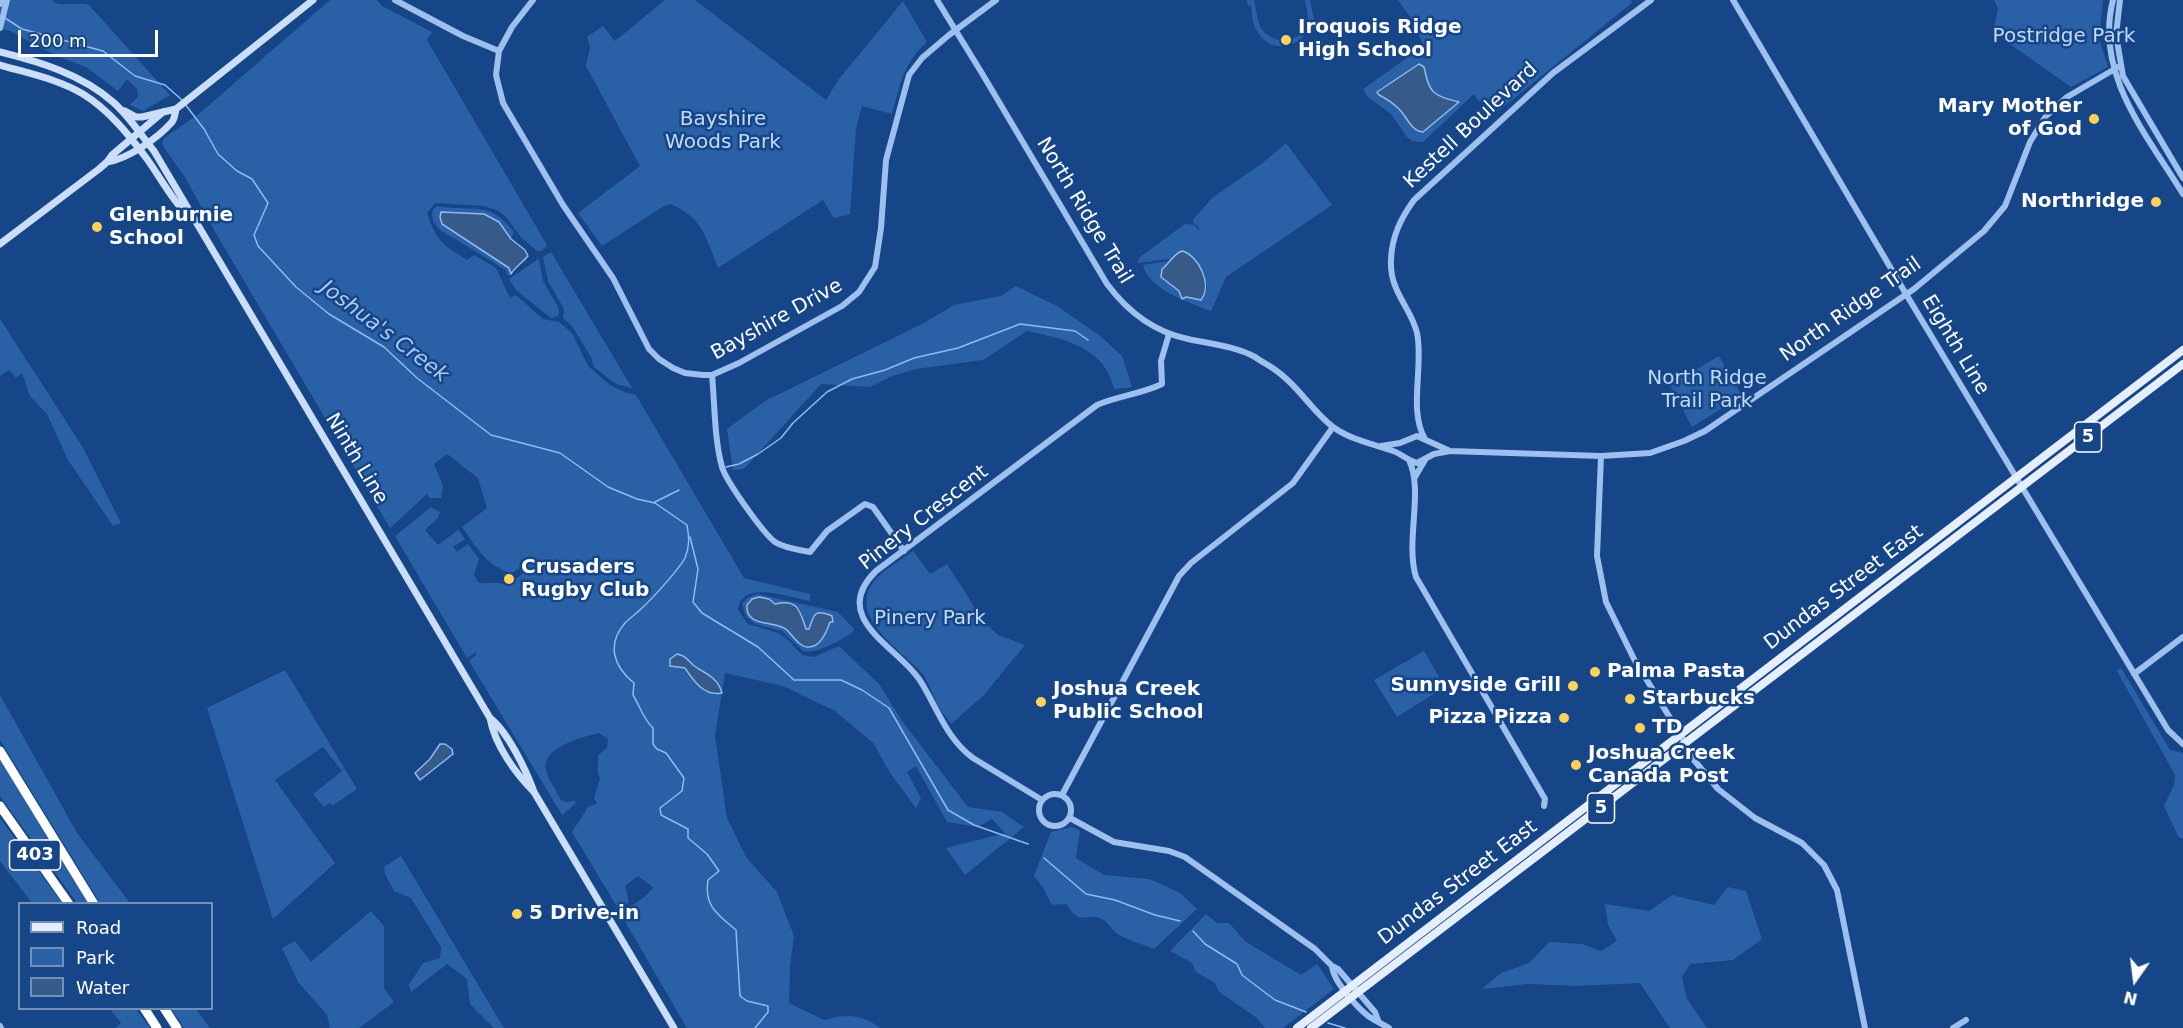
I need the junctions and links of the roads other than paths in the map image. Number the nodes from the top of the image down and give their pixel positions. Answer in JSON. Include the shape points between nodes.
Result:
{"nodes":[{"id":1,"x":7,"y":0,"type":"edge"},
{"id":2,"x":313,"y":0,"type":"edge"},
{"id":3,"x":395,"y":0,"type":"edge"},
{"id":4,"x":533,"y":0,"type":"edge"},
{"id":5,"x":937,"y":0,"type":"edge"},
{"id":6,"x":996,"y":0,"type":"edge"},
{"id":7,"x":1651,"y":0,"type":"edge"},
{"id":8,"x":1733,"y":0,"type":"edge"},
{"id":9,"x":2113,"y":0,"type":"edge"},
{"id":10,"x":2120,"y":0,"type":"edge"},
{"id":11,"x":0,"y":28,"type":"edge"},
{"id":12,"x":956,"y":30,"type":"junction"},
{"id":13,"x":499,"y":51,"type":"junction"},
{"id":14,"x":0,"y":52,"type":"edge"},
{"id":15,"x":0,"y":65,"type":"edge"},
{"id":16,"x":2117,"y":68,"type":"junction"},
{"id":17,"x":177,"y":108,"type":"junction"},
{"id":18,"x":120,"y":109,"type":"junction"},
{"id":19,"x":165,"y":111,"type":"junction"},
{"id":20,"x":139,"y":133,"type":"junction"},
{"id":21,"x":131,"y":139,"type":"junction"},
{"id":22,"x":147,"y":142,"type":"junction"},
{"id":23,"x":138,"y":148,"type":"junction"},
{"id":24,"x":107,"y":162,"type":"junction"},
{"id":25,"x":2183,"y":178,"type":"edge"},
{"id":26,"x":2183,"y":194,"type":"edge"},
{"id":27,"x":191,"y":218,"type":"junction"},
{"id":28,"x":0,"y":244,"type":"edge"},
{"id":29,"x":1906,"y":294,"type":"junction"},
{"id":30,"x":1169,"y":334,"type":"junction"},
{"id":31,"x":2183,"y":350,"type":"edge"},
{"id":32,"x":2183,"y":364,"type":"edge"},
{"id":33,"x":712,"y":375,"type":"junction"},
{"id":34,"x":1418,"y":423,"type":"junction"},
{"id":35,"x":1333,"y":427,"type":"junction"},
{"id":36,"x":1408,"y":439,"type":"junction"},
{"id":37,"x":1426,"y":440,"type":"junction"},
{"id":38,"x":1381,"y":447,"type":"junction"},
{"id":39,"x":1450,"y":451,"type":"junction"},
{"id":40,"x":1601,"y":456,"type":"junction"},
{"id":41,"x":1426,"y":459,"type":"junction"},
{"id":42,"x":1408,"y":460,"type":"junction"},
{"id":43,"x":1415,"y":477,"type":"junction"},
{"id":44,"x":2016,"y":478,"type":"junction"},
{"id":45,"x":2021,"y":488,"type":"junction"},
{"id":46,"x":904,"y":551,"type":"junction"},
{"id":47,"x":2183,"y":637,"type":"edge"},
{"id":48,"x":2134,"y":674,"type":"junction"},
{"id":49,"x":1680,"y":735,"type":"junction"},
{"id":50,"x":1686,"y":744,"type":"junction"},
{"id":51,"x":2183,"y":744,"type":"edge"},
{"id":52,"x":0,"y":751,"type":"edge"},
{"id":53,"x":1062,"y":795,"type":"junction"},
{"id":54,"x":1042,"y":800,"type":"junction"},
{"id":55,"x":0,"y":806,"type":"edge"},
{"id":56,"x":1544,"y":806,"type":"dead end"},
{"id":57,"x":1070,"y":818,"type":"junction"},
{"id":58,"x":68,"y":902,"type":"edge"},
{"id":59,"x":93,"y":902,"type":"edge"},
{"id":60,"x":1332,"y":966,"type":"junction"},
{"id":61,"x":1352,"y":985,"type":"junction"},
{"id":62,"x":1344,"y":991,"type":"junction"},
{"id":63,"x":1354,"y":995,"type":"junction"},
{"id":64,"x":145,"y":1010,"type":"edge"},
{"id":65,"x":165,"y":1010,"type":"edge"},
{"id":66,"x":1966,"y":1020,"type":"dead end"},
{"id":67,"x":157,"y":1028,"type":"edge"},
{"id":68,"x":177,"y":1028,"type":"edge"},
{"id":69,"x":674,"y":1028,"type":"edge"},
{"id":70,"x":1296,"y":1028,"type":"edge"},
{"id":71,"x":1311,"y":1028,"type":"edge"},
{"id":72,"x":1389,"y":1028,"type":"edge"},
{"id":73,"x":1865,"y":1028,"type":"edge"},
{"id":74,"x":1953,"y":1028,"type":"edge"}],
"edges":[{"from":1,"to":11,"type":"street"},
{"from":2,"to":17,"type":"main road"},
{"from":3,"to":13,"type":"street"},
{"from":4,"to":13,"type":"street","name":"Bayshire Drive"},
{"from":5,"to":12,"type":"street","name":"North Ridge Trail"},
{"from":6,"to":12,"type":"street","name":"Bayshire Drive"},
{"from":7,"to":34,"type":"street","name":"Kestell Boulevard","via":[[1553,73],[1404,213],[1393,242],[1391,262],[1395,287],[1417,334]]},
{"from":8,"to":29,"type":"street","name":"Eighth Line"},
{"from":9,"to":16,"type":"street","via":[[2109,34]]},
{"from":10,"to":16,"type":"street"},
{"from":12,"to":30,"type":"street","name":"North Ridge Trail","via":[[1107,284],[1131,312]]},
{"from":12,"to":33,"type":"street","name":"Bayshire Drive","via":[[922,58],[909,75],[886,160],[878,256],[860,292],[842,306]]},
{"from":13,"to":33,"type":"street","name":"Bayshire Drive","via":[[496,75],[503,103],[563,205],[613,278],[645,343],[673,368],[693,375]]},
{"from":14,"to":18,"type":"main road","name":"Ninth Line","via":[[70,74]]},
{"from":15,"to":21,"type":"main road","name":"Ninth Line","via":[[83,94]]},
{"from":16,"to":25,"type":"street"},
{"from":16,"to":26,"type":"street","via":[[2130,107]]},
{"from":16,"to":29,"type":"street","name":"North Ridge Trail","via":[[2052,110],[2033,136],[2011,192],[1992,223]]},
{"from":17,"to":19,"type":"main road"},
{"from":17,"to":22,"type":"main road","via":[[173,120]]},
{"from":18,"to":19,"type":"main road","via":[[136,117]]},
{"from":18,"to":20,"type":"main road","name":"Ninth Line"},
{"from":19,"to":20,"type":"main road"},
{"from":20,"to":21,"type":"main road"},
{"from":20,"to":22,"type":"main road","name":"Ninth Line"},
{"from":21,"to":23,"type":"main road","name":"Ninth Line"},
{"from":21,"to":24,"type":"main road"},
{"from":22,"to":23,"type":"main road"},
{"from":22,"to":27,"type":"main road","name":"Ninth Line","via":[[184,199]]},
{"from":23,"to":24,"type":"main road"},
{"from":23,"to":27,"type":"main road","name":"Ninth Line"},
{"from":24,"to":28,"type":"main road"},
{"from":27,"to":69,"type":"main road","name":"Ninth Line","via":[[490,718],[499,725],[534,792]]},
{"from":29,"to":40,"type":"street","name":"North Ridge Trail","via":[[1705,431],[1650,453]]},
{"from":29,"to":44,"type":"street","name":"Eighth Line"},
{"from":30,"to":35,"type":"street","name":"North Ridge Trail","via":[[1252,356],[1279,372]]},
{"from":30,"to":46,"type":"street","name":"Pinery Crescent","via":[[1161,361],[1162,384],[1097,405]]},
{"from":31,"to":44,"type":"main road","name":"Dundas Street East","number":"5"},
{"from":32,"to":45,"type":"main road","name":"Dundas Street East","number":"5"},
{"from":33,"to":46,"type":"street","via":[[723,470],[773,541],[810,552],[827,531],[866,504],[873,507]]},
{"from":34,"to":36,"type":"street","name":"Kestell Boulevard"},
{"from":34,"to":37,"type":"street","name":"Kestell Boulevard"},
{"from":35,"to":38,"type":"street","name":"North Ridge Trail"},
{"from":35,"to":53,"type":"street","via":[[1293,483],[1179,576]]},
{"from":36,"to":37,"type":"street","via":[[1417,436]]},
{"from":36,"to":38,"type":"street"},
{"from":36,"to":42,"type":"street","via":[[1404,448]]},
{"from":37,"to":39,"type":"street","name":"North Ridge Trail"},
{"from":37,"to":41,"type":"street","via":[[1430,449]]},
{"from":38,"to":42,"type":"street","name":"North Ridge Trail"},
{"from":39,"to":40,"type":"street","name":"North Ridge Trail"},
{"from":39,"to":41,"type":"street","name":"North Ridge Trail"},
{"from":40,"to":49,"type":"street","via":[[1597,555],[1606,602],[1630,652]]},
{"from":41,"to":42,"type":"street","via":[[1417,463]]},
{"from":41,"to":43,"type":"street"},
{"from":42,"to":43,"type":"street"},
{"from":43,"to":56,"type":"street","via":[[1412,562],[1416,577],[1545,799]]},
{"from":44,"to":45,"type":"street","name":"Eighth Line"},
{"from":44,"to":49,"type":"main road","name":"Dundas Street East","number":"5"},
{"from":45,"to":48,"type":"street","name":"Eighth Line"},
{"from":45,"to":50,"type":"main road","name":"Dundas Street East","number":"5"},
{"from":46,"to":54,"type":"street","name":"Pinery Crescent","via":[[876,571],[862,591],[861,608],[867,626],[919,678],[939,717],[969,755]]},
{"from":47,"to":48,"type":"street"},
{"from":48,"to":51,"type":"street","name":"Eighth Line","via":[[2168,730]]},
{"from":49,"to":50,"type":"street"},
{"from":49,"to":61,"type":"main road","name":"Dundas Street East","number":"5"},
{"from":50,"to":63,"type":"main road","name":"Dundas Street East","number":"5"},
{"from":50,"to":73,"type":"street","via":[[1689,754],[1718,789],[1755,818],[1802,843],[1824,865],[1837,890]]},
{"from":52,"to":59,"type":"highway","number":"403"},
{"from":53,"to":54,"type":"street","via":[[1053,794]]},
{"from":53,"to":57,"type":"street","via":[[1070,802]]},
{"from":54,"to":57,"type":"street","via":[[1039,814],[1048,825],[1058,826]]},
{"from":55,"to":58,"type":"highway","number":"403"},
{"from":57,"to":60,"type":"street","via":[[1114,842],[1185,857],[1304,940]]},
{"from":60,"to":61,"type":"street"},
{"from":60,"to":62,"type":"street"},
{"from":61,"to":62,"type":"main road","name":"Dundas Street East","number":"5"},
{"from":61,"to":63,"type":"street"},
{"from":62,"to":63,"type":"street"},
{"from":62,"to":70,"type":"main road","name":"Dundas Street East","number":"5"},
{"from":63,"to":71,"type":"main road","name":"Dundas Street East","number":"5"},
{"from":63,"to":72,"type":"street","via":[[1369,1016]]},
{"from":64,"to":67,"type":"highway"},
{"from":65,"to":68,"type":"highway"},
{"from":66,"to":74,"type":"street"}]}
